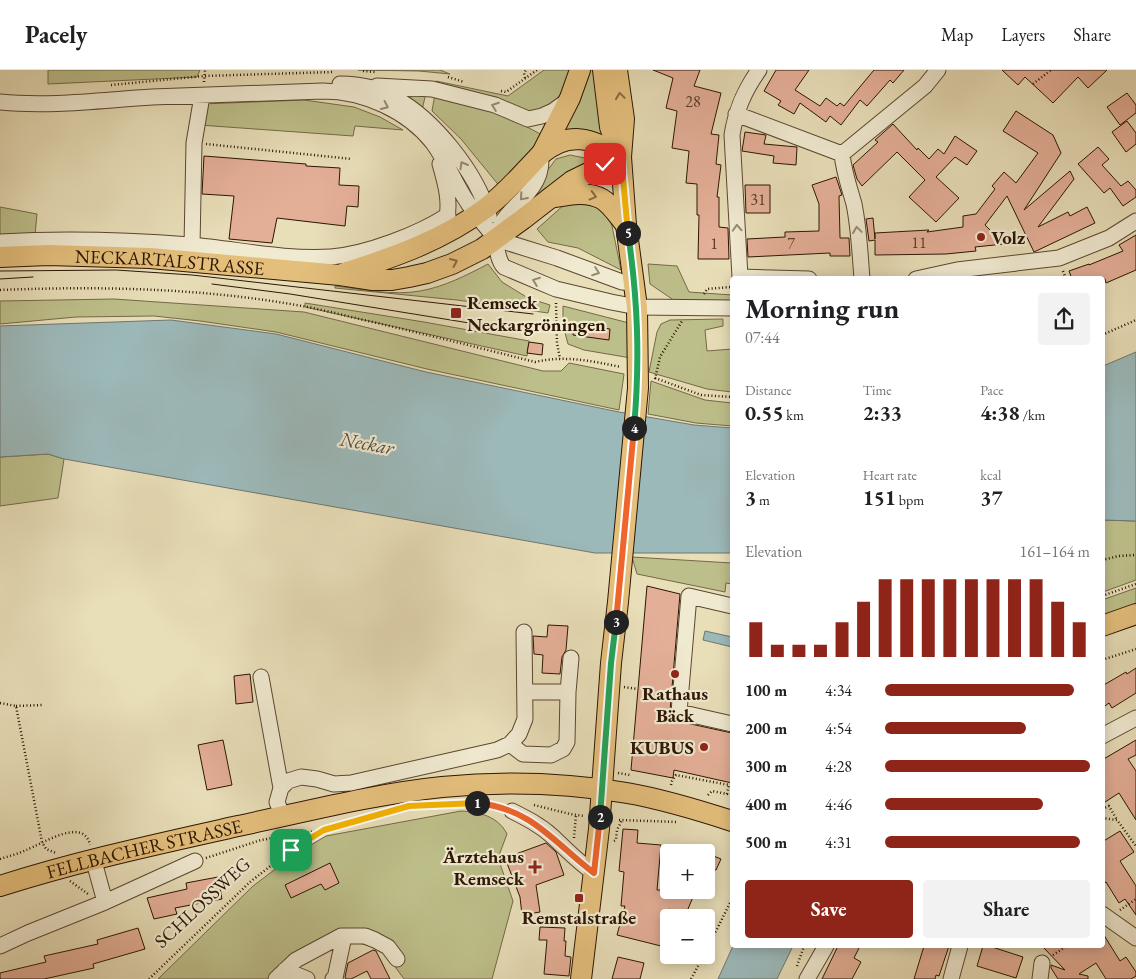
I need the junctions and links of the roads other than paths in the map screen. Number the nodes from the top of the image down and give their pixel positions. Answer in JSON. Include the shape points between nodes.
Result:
{"nodes":[{"id":1,"x":580,"y":70,"type":"edge"},
{"id":2,"x":603,"y":70,"type":"edge"},
{"id":3,"x":617,"y":70,"type":"edge"},
{"id":4,"x":759,"y":70,"type":"edge"},
{"id":5,"x":938,"y":70,"type":"edge"},
{"id":6,"x":360,"y":86,"type":"junction"},
{"id":7,"x":323,"y":91,"type":"junction"},
{"id":8,"x":202,"y":96,"type":"junction"},
{"id":9,"x":570,"y":98,"type":"junction"},
{"id":10,"x":0,"y":102,"type":"edge"},
{"id":11,"x":736,"y":114,"type":"junction"},
{"id":12,"x":528,"y":119,"type":"junction"},
{"id":13,"x":556,"y":138,"type":"junction"},
{"id":14,"x":433,"y":143,"type":"junction"},
{"id":15,"x":541,"y":154,"type":"junction"},
{"id":16,"x":842,"y":154,"type":"junction"},
{"id":17,"x":621,"y":157,"type":"junction"},
{"id":18,"x":548,"y":198,"type":"junction"},
{"id":19,"x":482,"y":211,"type":"junction"},
{"id":20,"x":448,"y":215,"type":"junction"},
{"id":21,"x":1136,"y":221,"type":"edge"},
{"id":22,"x":626,"y":225,"type":"junction"},
{"id":23,"x":442,"y":236,"type":"junction"},
{"id":24,"x":496,"y":239,"type":"junction"},
{"id":25,"x":0,"y":242,"type":"edge"},
{"id":26,"x":192,"y":246,"type":"junction"},
{"id":27,"x":0,"y":257,"type":"edge"},
{"id":28,"x":340,"y":275,"type":"junction"},
{"id":29,"x":736,"y":276,"type":"edge"},
{"id":30,"x":862,"y":276,"type":"edge"},
{"id":31,"x":930,"y":276,"type":"edge"},
{"id":32,"x":635,"y":283,"type":"junction"},
{"id":33,"x":637,"y":307,"type":"junction"},
{"id":34,"x":730,"y":308,"type":"edge"},
{"id":35,"x":694,"y":597,"type":"junction"},
{"id":36,"x":730,"y":598,"type":"edge"},
{"id":37,"x":730,"y":606,"type":"edge"},
{"id":38,"x":1136,"y":614,"type":"edge"},
{"id":39,"x":1105,"y":625,"type":"edge"},
{"id":40,"x":524,"y":632,"type":"dead end"},
{"id":41,"x":571,"y":658,"type":"dead end"},
{"id":42,"x":261,"y":677,"type":"dead end"},
{"id":43,"x":525,"y":692,"type":"junction"},
{"id":44,"x":568,"y":692,"type":"junction"},
{"id":45,"x":1136,"y":718,"type":"edge"},
{"id":46,"x":730,"y":724,"type":"edge"},
{"id":47,"x":1105,"y":734,"type":"edge"},
{"id":48,"x":510,"y":744,"type":"junction"},
{"id":49,"x":281,"y":788,"type":"junction"},
{"id":50,"x":603,"y":790,"type":"junction"},
{"id":51,"x":512,"y":811,"type":"road end"},
{"id":52,"x":283,"y":817,"type":"junction"},
{"id":53,"x":730,"y":820,"type":"edge"},
{"id":54,"x":93,"y":858,"type":"junction"},
{"id":55,"x":195,"y":862,"type":"road end"},
{"id":56,"x":594,"y":873,"type":"junction"},
{"id":57,"x":0,"y":886,"type":"edge"},
{"id":58,"x":105,"y":902,"type":"junction"},
{"id":59,"x":1106,"y":916,"type":"edge"},
{"id":60,"x":341,"y":936,"type":"junction"},
{"id":61,"x":1136,"y":938,"type":"edge"},
{"id":62,"x":0,"y":946,"type":"edge"},
{"id":63,"x":824,"y":948,"type":"edge"},
{"id":64,"x":959,"y":948,"type":"edge"},
{"id":65,"x":397,"y":960,"type":"dead end"},
{"id":66,"x":1042,"y":963,"type":"dead end"},
{"id":67,"x":281,"y":974,"type":"edge"},
{"id":68,"x":801,"y":976,"type":"edge"},
{"id":69,"x":307,"y":979,"type":"edge"},
{"id":70,"x":333,"y":979,"type":"edge"},
{"id":71,"x":581,"y":979,"type":"edge"},
{"id":72,"x":951,"y":979,"type":"edge"},
{"id":73,"x":1040,"y":979,"type":"edge"}],
"edges":[{"from":1,"to":9,"type":"main road"},
{"from":2,"to":17,"type":"main road","via":[[610,127]]},
{"from":17,"to":3,"type":"main road","one_way":true,"via":[[624,118]]},
{"from":4,"to":11,"type":"street"},
{"from":5,"to":16,"type":"street","via":[[925,86]]},
{"from":6,"to":7,"type":"street","via":[[341,84]]},
{"from":12,"to":6,"type":"street","one_way":true,"via":[[495,105],[432,89]]},
{"from":19,"to":6,"type":"street","one_way":true,"via":[[457,154],[426,121],[396,98]]},
{"from":7,"to":8,"type":"street"},
{"from":7,"to":14,"type":"street","one_way":true,"via":[[364,97],[390,109],[411,121]]},
{"from":8,"to":10,"type":"street","via":[[96,102]]},
{"from":8,"to":26,"type":"street","via":[[194,143]]},
{"from":9,"to":12,"type":"street","via":[[553,111]]},
{"from":9,"to":13,"type":"main road"},
{"from":11,"to":16,"type":"street"},
{"from":29,"to":11,"type":"street","one_way":true,"via":[[732,135]]},
{"from":12,"to":13,"type":"street"},
{"from":13,"to":15,"type":"main road","name":"NECKARTALSTRASSE"},
{"from":13,"to":17,"type":"main road","via":[[593,142]]},
{"from":14,"to":19,"type":"street","via":[[467,202]]},
{"from":14,"to":20,"type":"street","via":[[447,190]]},
{"from":15,"to":19,"type":"main road","name":"NECKARTALSTRASSE"},
{"from":15,"to":24,"type":"street","one_way":true,"via":[[541,171],[536,183],[501,222]]},
{"from":30,"to":16,"type":"street","one_way":true,"via":[[854,205],[844,174]]},
{"from":17,"to":18,"type":"main road","name":"NECKARTALSTRASSE","via":[[572,181]]},
{"from":17,"to":22,"type":"main road"},
{"from":18,"to":22,"type":"main road","one_way":true,"via":[[576,194],[601,198]]},
{"from":18,"to":24,"type":"main road","name":"NECKARTALSTRASSE"},
{"from":19,"to":23,"type":"main road","name":"NECKARTALSTRASSE"},
{"from":19,"to":24,"type":"street"},
{"from":20,"to":23,"type":"street"},
{"from":20,"to":26,"type":"street","via":[[427,228],[400,238],[332,257]]},
{"from":21,"to":31,"type":"street","via":[[1109,238],[1059,258]]},
{"from":22,"to":32,"type":"main road"},
{"from":23,"to":28,"type":"main road","name":"NECKARTALSTRASSE"},
{"from":28,"to":24,"type":"main road","name":"NECKARTALSTRASSE","one_way":true,"via":[[392,280],[428,273],[452,264]]},
{"from":24,"to":32,"type":"street","one_way":true,"via":[[622,282]]},
{"from":33,"to":24,"type":"street","one_way":true,"via":[[556,289],[504,267],[499,262]]},
{"from":25,"to":26,"type":"street","via":[[117,240]]},
{"from":27,"to":28,"type":"main road","name":"NECKARTALSTRASSE","via":[[150,258]]},
{"from":32,"to":33,"type":"main road"},
{"from":33,"to":34,"type":"street"},
{"from":33,"to":50,"type":"main road","via":[[648,381],[611,663]]},
{"from":35,"to":36,"type":"street","via":[[695,590]]},
{"from":35,"to":37,"type":"street"},
{"from":35,"to":46,"type":"street","via":[[689,596],[679,712]]},
{"from":38,"to":39,"type":"main road"},
{"from":40,"to":43,"type":"street"},
{"from":41,"to":44,"type":"street"},
{"from":42,"to":49,"type":"street"},
{"from":43,"to":44,"type":"street"},
{"from":43,"to":48,"type":"street","via":[[525,719],[519,734]]},
{"from":44,"to":48,"type":"street","via":[[567,742],[563,748],[551,755],[523,754]]},
{"from":45,"to":47,"type":"street"},
{"from":48,"to":49,"type":"street","via":[[497,750],[351,783],[334,784],[300,776]]},
{"from":49,"to":52,"type":"street","via":[[277,802]]},
{"from":50,"to":52,"type":"main road","name":"FELLBACHER STRASSE","via":[[553,784],[442,787]]},
{"from":50,"to":53,"type":"main road","name":"FELLBACHER STRASSE","via":[[662,801]]},
{"from":50,"to":56,"type":"main road"},
{"from":51,"to":56,"type":"street","via":[[536,824]]},
{"from":52,"to":54,"type":"main road","name":"FELLBACHER STRASSE"},
{"from":54,"to":57,"type":"main road","name":"FELLBACHER STRASSE"},
{"from":54,"to":58,"type":"street"},
{"from":55,"to":58,"type":"street","name":"FELLBACHER STRASSE"},
{"from":56,"to":71,"type":"main road"},
{"from":58,"to":62,"type":"street","name":"FELLBACHER STRASSE"},
{"from":59,"to":61,"type":"street"},
{"from":60,"to":65,"type":"street","via":[[365,936],[375,940],[388,947]]},
{"from":60,"to":67,"type":"street","via":[[296,960]]},
{"from":60,"to":70,"type":"street","via":[[343,941]]},
{"from":63,"to":68,"type":"street"},
{"from":64,"to":72,"type":"street"},
{"from":66,"to":73,"type":"street"},
{"from":67,"to":69,"type":"street"}]}
